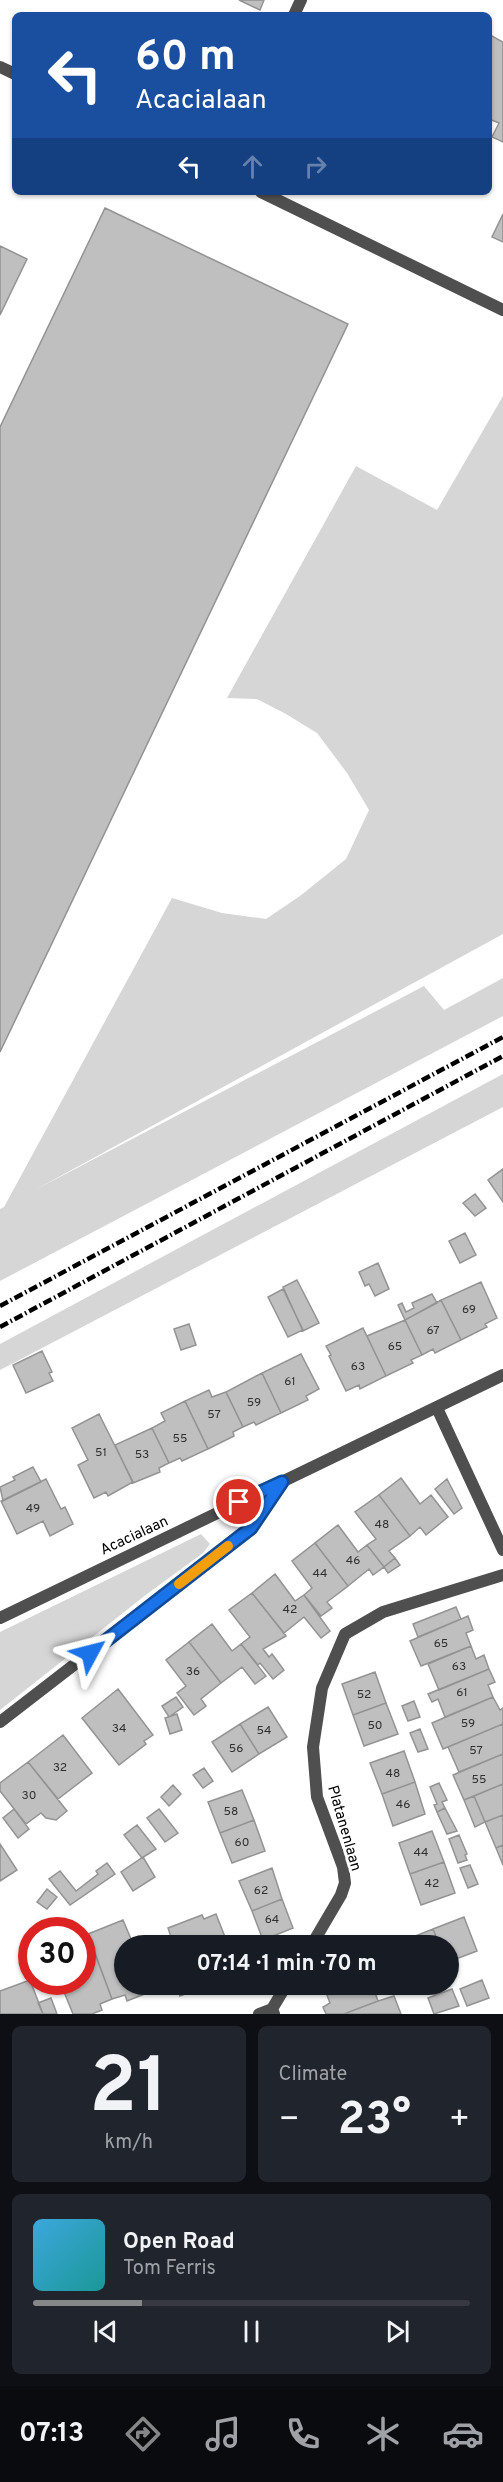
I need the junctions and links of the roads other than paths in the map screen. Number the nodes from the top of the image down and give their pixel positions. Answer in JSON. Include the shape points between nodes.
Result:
{"nodes":[{"id":1,"x":267,"y":195,"type":"edge"},
{"id":2,"x":503,"y":310,"type":"edge"},
{"id":3,"x":503,"y":1375,"type":"edge"},
{"id":4,"x":437,"y":1408,"type":"junction"},
{"id":5,"x":282,"y":1482,"type":"junction"},
{"id":6,"x":503,"y":1550,"type":"edge"},
{"id":7,"x":503,"y":1575,"type":"edge"},
{"id":8,"x":0,"y":1618,"type":"edge"},
{"id":9,"x":0,"y":1722,"type":"edge"},
{"id":10,"x":317,"y":1935,"type":"edge"},
{"id":11,"x":282,"y":1995,"type":"edge"},
{"id":12,"x":273,"y":2012,"type":"edge"},
{"id":13,"x":259,"y":2014,"type":"edge"}],
"edges":[{"from":1,"to":2,"type":"street"},
{"from":3,"to":4,"type":"street","name":"Acacialaan"},
{"from":4,"to":5,"type":"street","name":"Acacialaan"},
{"from":4,"to":6,"type":"street"},
{"from":5,"to":8,"type":"street","name":"Acacialaan"},
{"from":5,"to":9,"type":"street","via":[[251,1528]]},
{"from":7,"to":10,"type":"street","name":"Platanenlaan","via":[[383,1612],[345,1634],[322,1688],[313,1747],[317,1797],[345,1882]]},
{"from":11,"to":12,"type":"street"},
{"from":12,"to":13,"type":"street"}]}
